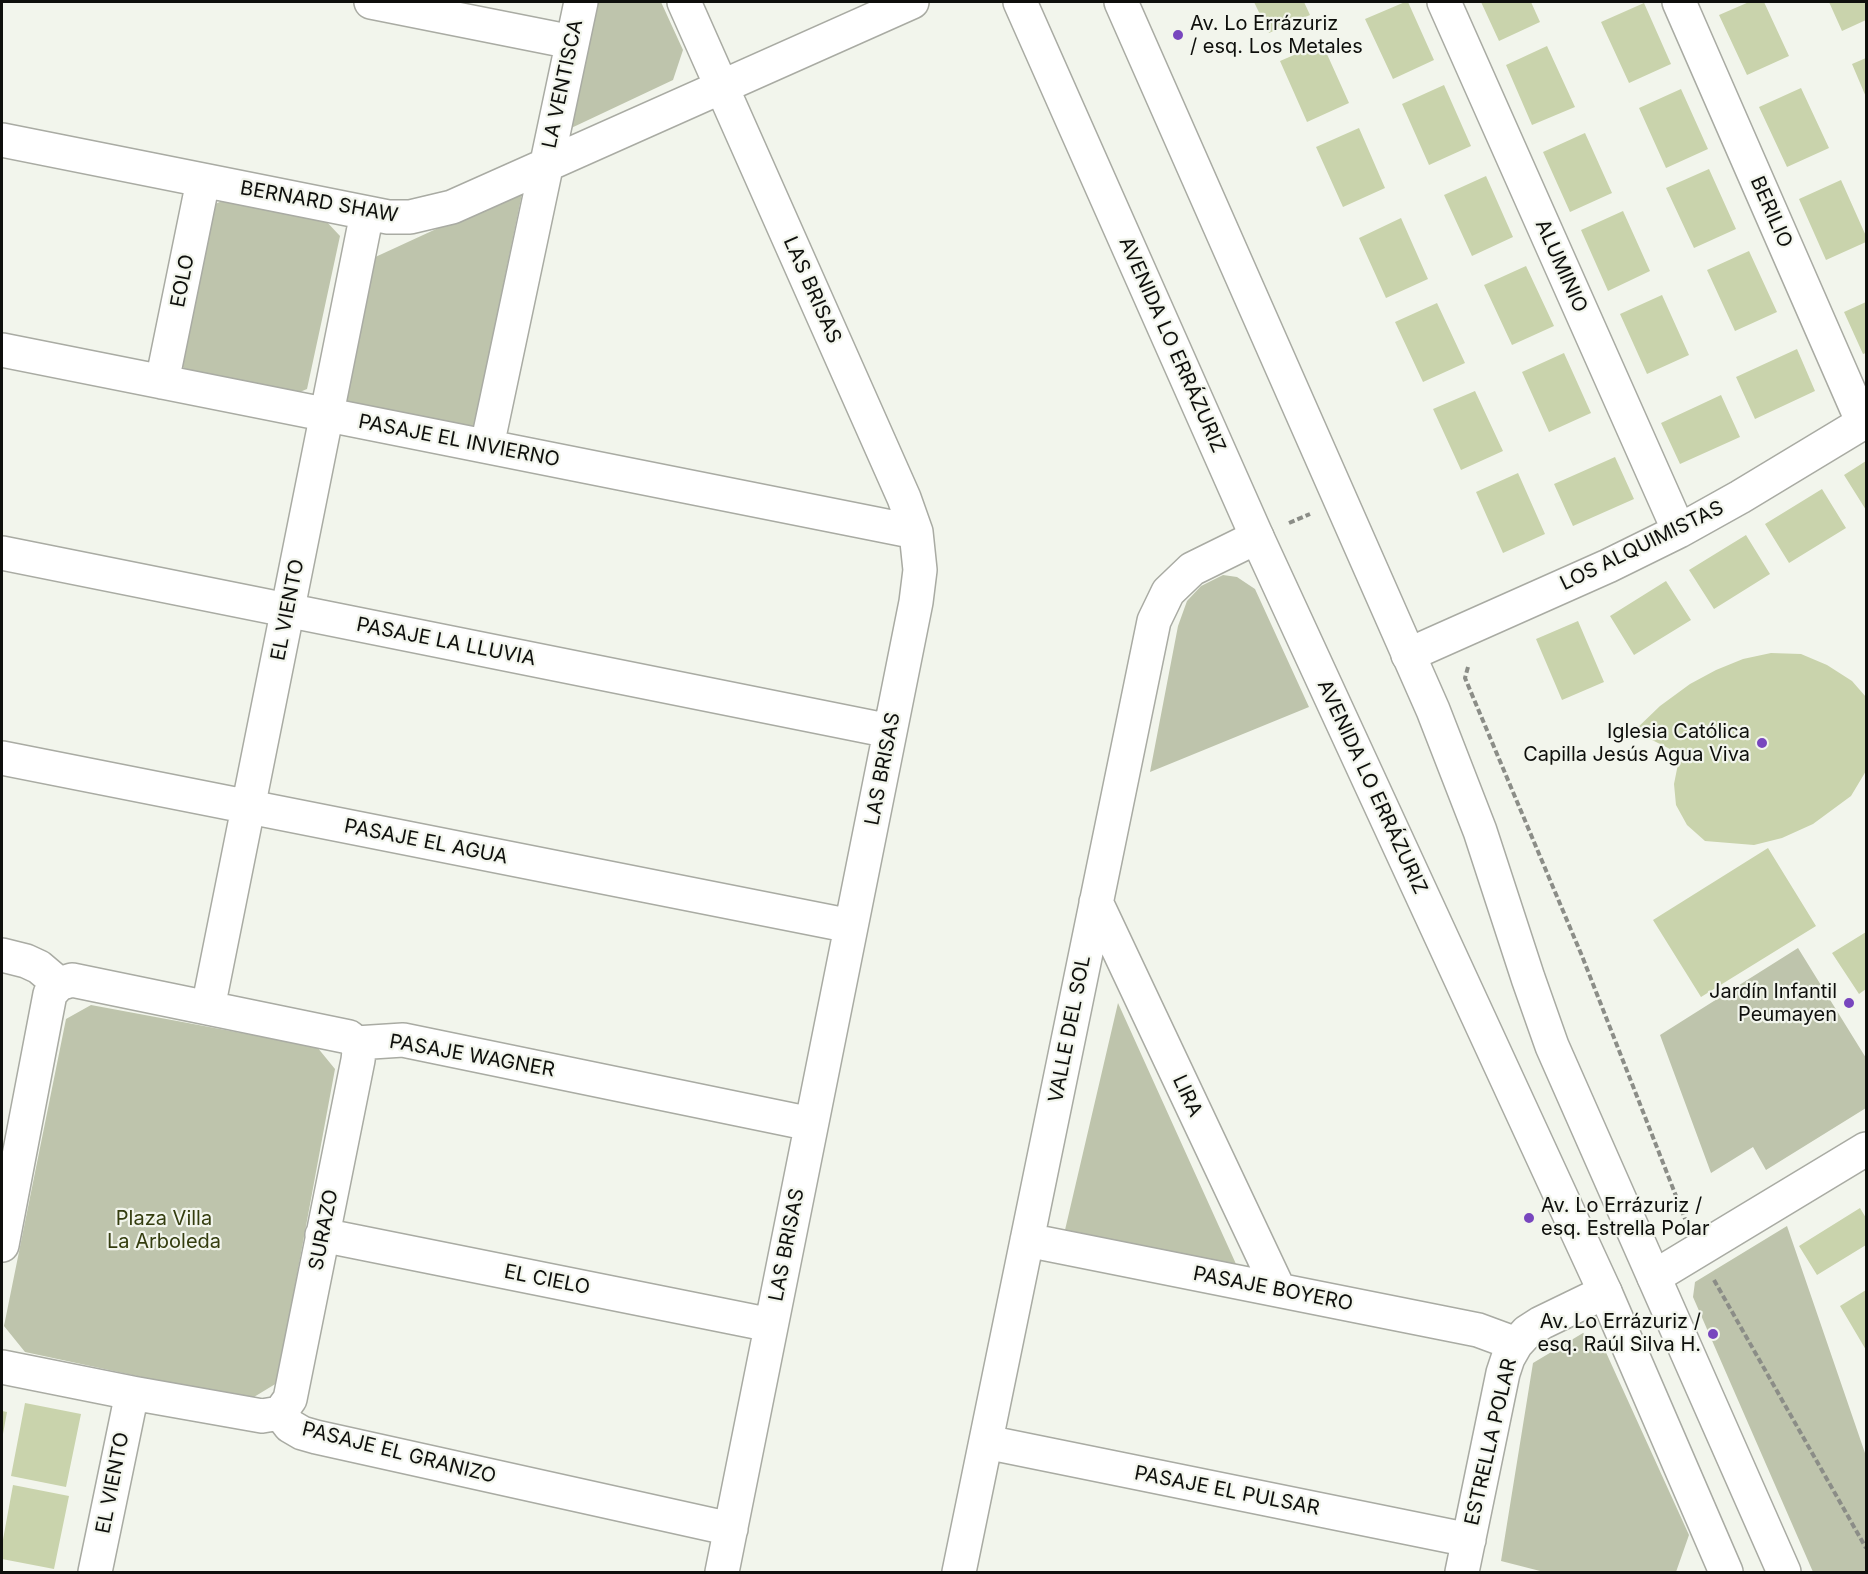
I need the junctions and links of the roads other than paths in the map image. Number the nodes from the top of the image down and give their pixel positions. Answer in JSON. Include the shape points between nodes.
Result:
{"nodes":[{"id":1,"x":370,"y":2,"type":"edge"},
{"id":2,"x":581,"y":2,"type":"edge"},
{"id":3,"x":684,"y":2,"type":"edge"},
{"id":4,"x":912,"y":2,"type":"edge"},
{"id":5,"x":1020,"y":2,"type":"edge"},
{"id":6,"x":1121,"y":2,"type":"edge"},
{"id":7,"x":1444,"y":2,"type":"edge"},
{"id":8,"x":1680,"y":2,"type":"edge"},
{"id":9,"x":572,"y":42,"type":"junction"},
{"id":10,"x":722,"y":86,"type":"junction"},
{"id":11,"x":2,"y":140,"type":"edge"},
{"id":12,"x":546,"y":166,"type":"junction"},
{"id":13,"x":203,"y":180,"type":"junction"},
{"id":14,"x":367,"y":213,"type":"junction"},
{"id":15,"x":2,"y":350,"type":"edge"},
{"id":16,"x":162,"y":382,"type":"junction"},
{"id":17,"x":327,"y":415,"type":"junction"},
{"id":18,"x":1865,"y":422,"type":"edge"},
{"id":19,"x":487,"y":447,"type":"junction"},
{"id":20,"x":1679,"y":531,"type":"junction"},
{"id":21,"x":916,"y":532,"type":"junction"},
{"id":22,"x":1257,"y":537,"type":"junction"},
{"id":23,"x":2,"y":553,"type":"edge"},
{"id":24,"x":287,"y":611,"type":"junction"},
{"id":25,"x":1408,"y":654,"type":"junction"},
{"id":26,"x":890,"y":731,"type":"junction"},
{"id":27,"x":2,"y":758,"type":"edge"},
{"id":28,"x":248,"y":807,"type":"junction"},
{"id":29,"x":1096,"y":902,"type":"junction"},
{"id":30,"x":851,"y":926,"type":"junction"},
{"id":31,"x":2,"y":955,"type":"edge"},
{"id":32,"x":59,"y":984,"type":"junction"},
{"id":33,"x":208,"y":1008,"type":"junction"},
{"id":34,"x":356,"y":1043,"type":"junction"},
{"id":35,"x":812,"y":1124,"type":"junction"},
{"id":36,"x":1860,"y":1163,"type":"edge"},
{"id":37,"x":8,"y":1172,"type":"edge"},
{"id":38,"x":322,"y":1235,"type":"junction"},
{"id":39,"x":1027,"y":1240,"type":"junction"},
{"id":40,"x":2,"y":1245,"type":"edge"},
{"id":41,"x":1654,"y":1277,"type":"junction"},
{"id":42,"x":1279,"y":1290,"type":"junction"},
{"id":43,"x":1605,"y":1292,"type":"junction"},
{"id":44,"x":771,"y":1325,"type":"junction"},
{"id":45,"x":1516,"y":1344,"type":"junction"},
{"id":46,"x":2,"y":1367,"type":"edge"},
{"id":47,"x":132,"y":1393,"type":"junction"},
{"id":48,"x":280,"y":1413,"type":"junction"},
{"id":49,"x":986,"y":1442,"type":"junction"},
{"id":50,"x":731,"y":1529,"type":"junction"},
{"id":51,"x":1469,"y":1540,"type":"junction"},
{"id":52,"x":1722,"y":1570,"type":"edge"},
{"id":53,"x":95,"y":1572,"type":"edge"},
{"id":54,"x":722,"y":1572,"type":"edge"},
{"id":55,"x":959,"y":1572,"type":"edge"},
{"id":56,"x":1462,"y":1572,"type":"edge"},
{"id":57,"x":1784,"y":1572,"type":"edge"}],
"edges":[{"from":1,"to":9,"type":"street"},
{"from":2,"to":9,"type":"street","name":"LA VENTISCA"},
{"from":3,"to":10,"type":"street","name":"LAS BRISAS"},
{"from":4,"to":10,"type":"street","name":"BERNARD SHAW"},
{"from":5,"to":22,"type":"street","name":"AVENIDA LO ERRÁZURIZ"},
{"from":6,"to":25,"type":"street"},
{"from":7,"to":20,"type":"street","name":"ALUMINIO"},
{"from":8,"to":18,"type":"street","name":"BERILIO"},
{"from":9,"to":12,"type":"street","name":"LA VENTISCA"},
{"from":10,"to":12,"type":"street","name":"BERNARD SHAW"},
{"from":10,"to":21,"type":"street","name":"LAS BRISAS","via":[[900,487]]},
{"from":11,"to":13,"type":"street","name":"BERNARD SHAW"},
{"from":12,"to":14,"type":"street","name":"BERNARD SHAW","via":[[452,207],[410,217],[388,218]]},
{"from":12,"to":19,"type":"street","name":"LA VENTISCA"},
{"from":13,"to":14,"type":"street","name":"BERNARD SHAW"},
{"from":13,"to":16,"type":"street","name":"EOLO"},
{"from":14,"to":17,"type":"street","name":"EL VIENTO"},
{"from":15,"to":16,"type":"street","name":"PASAJE EL INVIERNO"},
{"from":16,"to":17,"type":"street","name":"PASAJE EL INVIERNO"},
{"from":17,"to":19,"type":"street","name":"PASAJE EL INVIERNO"},
{"from":17,"to":24,"type":"street","name":"EL VIENTO"},
{"from":18,"to":20,"type":"street","name":"LOS ALQUIMISTAS"},
{"from":19,"to":21,"type":"street","name":"PASAJE EL INVIERNO"},
{"from":20,"to":25,"type":"street","name":"LOS ALQUIMISTAS"},
{"from":21,"to":26,"type":"street","name":"LAS BRISAS","via":[[919,586]]},
{"from":22,"to":29,"type":"street","name":"VALLE DEL SOL","via":[[1192,569],[1159,606]]},
{"from":22,"to":43,"type":"street","name":"AVENIDA LO ERRÁZURIZ"},
{"from":23,"to":24,"type":"street","name":"PASAJE LA LLUVIA"},
{"from":24,"to":26,"type":"street","name":"PASAJE LA LLUVIA"},
{"from":24,"to":28,"type":"street","name":"EL VIENTO"},
{"from":25,"to":41,"type":"street","via":[[1480,831],[1552,1046]]},
{"from":26,"to":30,"type":"street","name":"LAS BRISAS"},
{"from":27,"to":28,"type":"street","name":"PASAJE EL AGUA"},
{"from":28,"to":30,"type":"street","name":"PASAJE EL AGUA"},
{"from":28,"to":33,"type":"street","name":"EL VIENTO"},
{"from":29,"to":39,"type":"street","name":"VALLE DEL SOL"},
{"from":29,"to":42,"type":"street","name":"LIRA"},
{"from":30,"to":35,"type":"street","name":"LAS BRISAS"},
{"from":31,"to":32,"type":"street","via":[[39,967]]},
{"from":32,"to":33,"type":"street","name":"PASAJE WAGNER","via":[[72,980]]},
{"from":32,"to":37,"type":"street","via":[[51,994]]},
{"from":33,"to":34,"type":"street","name":"PASAJE WAGNER","via":[[349,1037]]},
{"from":34,"to":35,"type":"street","name":"PASAJE WAGNER","via":[[403,1040]]},
{"from":34,"to":38,"type":"street","name":"SURAZO","via":[[358,1060]]},
{"from":35,"to":44,"type":"street","name":"LAS BRISAS"},
{"from":36,"to":41,"type":"street"},
{"from":37,"to":40,"type":"street"},
{"from":38,"to":44,"type":"street","name":"EL CIELO"},
{"from":38,"to":48,"type":"street","name":"SURAZO","via":[[290,1399]]},
{"from":39,"to":42,"type":"street","name":"PASAJE BOYERO"},
{"from":39,"to":49,"type":"street","name":"VALLE DEL SOL"},
{"from":41,"to":57,"type":"street"},
{"from":42,"to":45,"type":"street","name":"PASAJE BOYERO","via":[[1478,1330]]},
{"from":43,"to":45,"type":"street","name":"ESTRELLA POLAR","via":[[1541,1323]]},
{"from":43,"to":52,"type":"street","name":"AVENIDA LO ERRÁZURIZ"},
{"from":44,"to":50,"type":"street","name":"LAS BRISAS"},
{"from":45,"to":51,"type":"street","name":"ESTRELLA POLAR","via":[[1503,1373]]},
{"from":46,"to":47,"type":"street","name":"PASAJE EL GRANIZO"},
{"from":47,"to":48,"type":"street","name":"PASAJE EL GRANIZO","via":[[262,1416]]},
{"from":47,"to":53,"type":"street","name":"EL VIENTO"},
{"from":48,"to":50,"type":"street","name":"PASAJE EL GRANIZO","via":[[290,1426],[316,1437]]},
{"from":49,"to":51,"type":"street","name":"PASAJE EL PULSAR"},
{"from":49,"to":55,"type":"street","name":"VALLE DEL SOL"},
{"from":50,"to":54,"type":"street","name":"LAS BRISAS"},
{"from":51,"to":56,"type":"street","name":"ESTRELLA POLAR"}]}
